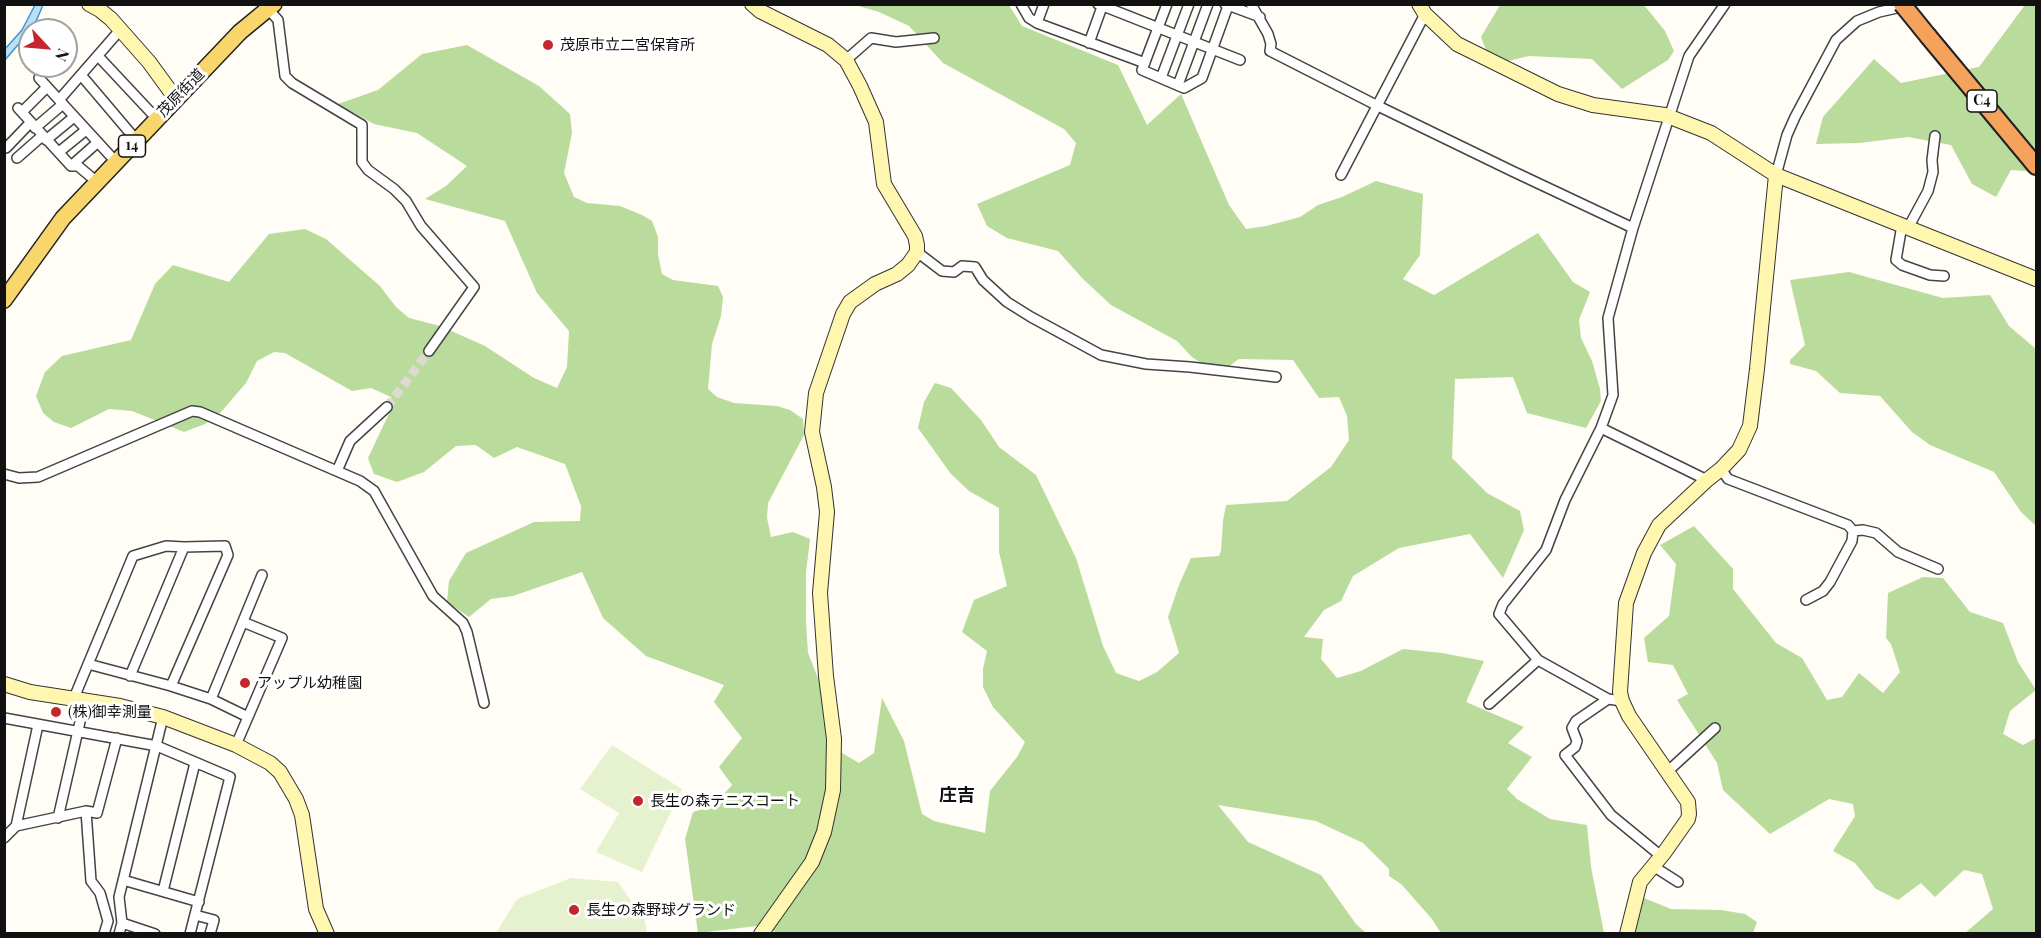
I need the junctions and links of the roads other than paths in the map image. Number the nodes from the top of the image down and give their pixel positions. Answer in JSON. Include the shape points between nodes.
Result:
{"nodes":[{"id":1,"x":89,"y":4,"type":"edge"},
{"id":2,"x":752,"y":4,"type":"edge"},
{"id":3,"x":1021,"y":4,"type":"edge"},
{"id":4,"x":1044,"y":4,"type":"edge"},
{"id":5,"x":1167,"y":4,"type":"edge"},
{"id":6,"x":1189,"y":4,"type":"edge"},
{"id":7,"x":1208,"y":4,"type":"edge"},
{"id":8,"x":1251,"y":4,"type":"edge"},
{"id":9,"x":1725,"y":4,"type":"edge"},
{"id":10,"x":1902,"y":4,"type":"edge"},
{"id":11,"x":1911,"y":4,"type":"edge"},
{"id":12,"x":1101,"y":5,"type":"edge"},
{"id":13,"x":1227,"y":5,"type":"edge"},
{"id":14,"x":271,"y":6,"type":"edge"},
{"id":15,"x":1422,"y":9,"type":"edge"},
{"id":16,"x":1260,"y":18,"type":"junction"},
{"id":17,"x":1037,"y":23,"type":"junction"},
{"id":18,"x":1158,"y":28,"type":"junction"},
{"id":19,"x":120,"y":30,"type":"junction"},
{"id":20,"x":1177,"y":36,"type":"junction"},
{"id":21,"x":934,"y":38,"type":"dead end"},
{"id":22,"x":1194,"y":42,"type":"junction"},
{"id":23,"x":1089,"y":43,"type":"junction"},
{"id":24,"x":1212,"y":49,"type":"junction"},
{"id":25,"x":98,"y":56,"type":"junction"},
{"id":26,"x":846,"y":60,"type":"junction"},
{"id":27,"x":1240,"y":60,"type":"dead end"},
{"id":28,"x":1145,"y":63,"type":"junction"},
{"id":29,"x":81,"y":75,"type":"junction"},
{"id":30,"x":39,"y":78,"type":"dead end"},
{"id":31,"x":1161,"y":78,"type":"junction"},
{"id":32,"x":1178,"y":85,"type":"junction"},
{"id":33,"x":47,"y":87,"type":"junction"},
{"id":34,"x":176,"y":99,"type":"junction"},
{"id":35,"x":61,"y":102,"type":"junction"},
{"id":36,"x":1378,"y":106,"type":"junction"},
{"id":37,"x":74,"y":117,"type":"junction"},
{"id":38,"x":1670,"y":118,"type":"junction"},
{"id":39,"x":157,"y":119,"type":"junction"},
{"id":40,"x":33,"y":125,"type":"junction"},
{"id":41,"x":86,"y":130,"type":"junction"},
{"id":42,"x":1935,"y":136,"type":"dead end"},
{"id":43,"x":44,"y":138,"type":"junction"},
{"id":44,"x":136,"y":141,"type":"junction"},
{"id":45,"x":98,"y":142,"type":"junction"},
{"id":46,"x":6,"y":148,"type":"edge"},
{"id":47,"x":59,"y":152,"type":"junction"},
{"id":48,"x":17,"y":158,"type":"dead end"},
{"id":49,"x":116,"y":162,"type":"junction"},
{"id":50,"x":71,"y":166,"type":"junction"},
{"id":51,"x":2037,"y":166,"type":"edge"},
{"id":52,"x":1776,"y":175,"type":"junction"},
{"id":53,"x":1341,"y":176,"type":"dead end"},
{"id":54,"x":97,"y":182,"type":"junction"},
{"id":55,"x":1905,"y":226,"type":"junction"},
{"id":56,"x":1633,"y":228,"type":"junction"},
{"id":57,"x":917,"y":252,"type":"junction"},
{"id":58,"x":1944,"y":276,"type":"dead end"},
{"id":59,"x":2037,"y":279,"type":"edge"},
{"id":60,"x":4,"y":300,"type":"edge"},
{"id":61,"x":429,"y":351,"type":"tunnel mouth"},
{"id":62,"x":1276,"y":377,"type":"dead end"},
{"id":63,"x":387,"y":407,"type":"tunnel mouth"},
{"id":64,"x":1601,"y":428,"type":"junction"},
{"id":65,"x":1722,"y":469,"type":"junction"},
{"id":66,"x":337,"y":471,"type":"junction"},
{"id":67,"x":4,"y":474,"type":"edge"},
{"id":68,"x":1707,"y":480,"type":"junction"},
{"id":69,"x":1853,"y":531,"type":"junction"},
{"id":70,"x":184,"y":547,"type":"junction"},
{"id":71,"x":1938,"y":569,"type":"dead end"},
{"id":72,"x":262,"y":575,"type":"dead end"},
{"id":73,"x":1806,"y":600,"type":"dead end"},
{"id":74,"x":243,"y":622,"type":"junction"},
{"id":75,"x":1538,"y":660,"type":"junction"},
{"id":76,"x":88,"y":664,"type":"junction"},
{"id":77,"x":130,"y":676,"type":"junction"},
{"id":78,"x":4,"y":684,"type":"edge"},
{"id":79,"x":171,"y":686,"type":"junction"},
{"id":80,"x":80,"y":699,"type":"junction"},
{"id":81,"x":211,"y":699,"type":"junction"},
{"id":82,"x":1615,"y":700,"type":"junction"},
{"id":83,"x":484,"y":703,"type":"dead end"},
{"id":84,"x":1489,"y":704,"type":"dead end"},
{"id":85,"x":164,"y":717,"type":"junction"},
{"id":86,"x":248,"y":717,"type":"junction"},
{"id":87,"x":4,"y":718,"type":"edge"},
{"id":88,"x":38,"y":725,"type":"junction"},
{"id":89,"x":1715,"y":728,"type":"dead end"},
{"id":90,"x":76,"y":731,"type":"junction"},
{"id":91,"x":117,"y":738,"type":"junction"},
{"id":92,"x":236,"y":745,"type":"junction"},
{"id":93,"x":157,"y":746,"type":"junction"},
{"id":94,"x":195,"y":763,"type":"junction"},
{"id":95,"x":1667,"y":772,"type":"junction"},
{"id":96,"x":86,"y":811,"type":"junction"},
{"id":97,"x":58,"y":818,"type":"junction"},
{"id":98,"x":16,"y":826,"type":"junction"},
{"id":99,"x":4,"y":838,"type":"edge"},
{"id":100,"x":1657,"y":861,"type":"junction"},
{"id":101,"x":123,"y":879,"type":"junction"},
{"id":102,"x":1678,"y":882,"type":"dead end"},
{"id":103,"x":163,"y":891,"type":"junction"},
{"id":104,"x":199,"y":902,"type":"junction"},
{"id":105,"x":195,"y":915,"type":"junction"},
{"id":106,"x":122,"y":923,"type":"junction"},
{"id":107,"x":104,"y":933,"type":"edge"},
{"id":108,"x":119,"y":933,"type":"edge"},
{"id":109,"x":155,"y":933,"type":"edge"},
{"id":110,"x":190,"y":933,"type":"edge"},
{"id":111,"x":210,"y":933,"type":"edge"},
{"id":112,"x":327,"y":933,"type":"edge"},
{"id":113,"x":761,"y":933,"type":"edge"},
{"id":114,"x":1627,"y":933,"type":"edge"}],
"edges":[{"from":1,"to":19,"type":"street"},
{"from":2,"to":26,"type":"street","via":[[828,45]]},
{"from":3,"to":17,"type":"street"},
{"from":4,"to":17,"type":"street"},
{"from":5,"to":18,"type":"street"},
{"from":6,"to":20,"type":"street"},
{"from":7,"to":22,"type":"street"},
{"from":8,"to":16,"type":"street"},
{"from":9,"to":38,"type":"street","via":[[1689,56]]},
{"from":10,"to":51,"type":"highway","number":"C4","bridge":true},
{"from":11,"to":52,"type":"street","via":[[1868,16],[1836,40],[1791,126]]},
{"from":12,"to":18,"type":"street"},
{"from":12,"to":23,"type":"street"},
{"from":13,"to":16,"type":"street"},
{"from":13,"to":24,"type":"street"},
{"from":14,"to":34,"type":"main road","name":"茂原街道","number":"14","via":[[240,32]]},
{"from":14,"to":61,"type":"street","via":[[278,20],[285,76],[362,125],[362,162],[406,201],[421,226],[474,287]]},
{"from":15,"to":36,"type":"street"},
{"from":15,"to":38,"type":"street","via":[[1457,44],[1558,94],[1593,105]]},
{"from":16,"to":36,"type":"street","via":[[1270,51]]},
{"from":17,"to":23,"type":"street"},
{"from":18,"to":20,"type":"street"},
{"from":18,"to":28,"type":"street"},
{"from":19,"to":25,"type":"street"},
{"from":19,"to":34,"type":"street"},
{"from":20,"to":22,"type":"street"},
{"from":20,"to":31,"type":"street"},
{"from":21,"to":26,"type":"street","via":[[896,42],[871,38]]},
{"from":22,"to":24,"type":"street"},
{"from":22,"to":32,"type":"street"},
{"from":23,"to":28,"type":"street"},
{"from":24,"to":27,"type":"street"},
{"from":24,"to":32,"type":"street","via":[[1202,78],[1184,88]]},
{"from":25,"to":29,"type":"street"},
{"from":25,"to":39,"type":"street"},
{"from":26,"to":57,"type":"street","via":[[873,114],[884,184],[915,236]]},
{"from":28,"to":31,"type":"street","via":[[1143,70]]},
{"from":29,"to":35,"type":"street"},
{"from":29,"to":44,"type":"street"},
{"from":30,"to":33,"type":"street"},
{"from":31,"to":32,"type":"street"},
{"from":33,"to":35,"type":"street"},
{"from":33,"to":40,"type":"street","via":[[20,110]]},
{"from":34,"to":39,"type":"main road","name":"茂原街道","number":"14"},
{"from":35,"to":37,"type":"street"},
{"from":35,"to":40,"type":"street"},
{"from":36,"to":53,"type":"street"},
{"from":36,"to":56,"type":"street"},
{"from":37,"to":41,"type":"street"},
{"from":37,"to":43,"type":"street"},
{"from":38,"to":52,"type":"street","via":[[1711,133]]},
{"from":38,"to":56,"type":"street"},
{"from":39,"to":44,"type":"main road","name":"茂原街道","number":"14"},
{"from":40,"to":43,"type":"street"},
{"from":40,"to":46,"type":"street"},
{"from":41,"to":45,"type":"street"},
{"from":41,"to":47,"type":"street"},
{"from":42,"to":55,"type":"street","via":[[1928,191]]},
{"from":43,"to":47,"type":"street"},
{"from":43,"to":48,"type":"street"},
{"from":44,"to":49,"type":"main road","name":"茂原街道","number":"14"},
{"from":45,"to":49,"type":"street"},
{"from":45,"to":50,"type":"street"},
{"from":47,"to":50,"type":"street"},
{"from":49,"to":54,"type":"main road","name":"茂原街道","number":"14"},
{"from":50,"to":54,"type":"street","via":[[78,166]]},
{"from":52,"to":55,"type":"street"},
{"from":52,"to":65,"type":"street","via":[[1753,410],[1745,437]]},
{"from":54,"to":60,"type":"main road","name":"茂原街道","number":"14","via":[[63,218]]},
{"from":55,"to":58,"type":"street","via":[[1896,260],[1929,275]]},
{"from":55,"to":59,"type":"street"},
{"from":56,"to":64,"type":"street","via":[[1608,318],[1613,395]]},
{"from":57,"to":62,"type":"street","via":[[942,271],[975,267],[983,280],[1008,302],[1101,355],[1146,364]]},
{"from":57,"to":113,"type":"street","via":[[897,274],[850,302],[816,393],[812,432],[827,512],[820,593],[834,739],[833,790],[824,832],[812,862]]},
{"from":63,"to":66,"type":"street","via":[[350,441]]},
{"from":64,"to":68,"type":"street"},
{"from":64,"to":75,"type":"street","via":[[1565,500],[1546,550],[1499,614]]},
{"from":65,"to":68,"type":"street"},
{"from":65,"to":69,"type":"street","via":[[1728,479],[1848,525]]},
{"from":66,"to":67,"type":"street","via":[[192,411],[38,477]]},
{"from":66,"to":83,"type":"street","via":[[374,491],[433,596],[463,623]]},
{"from":68,"to":82,"type":"street","via":[[1659,525],[1644,553],[1626,603],[1620,692]]},
{"from":69,"to":71,"type":"street","via":[[1876,533],[1898,552]]},
{"from":69,"to":73,"type":"street","via":[[1852,541],[1830,582]]},
{"from":70,"to":76,"type":"street","via":[[166,546],[134,556]]},
{"from":70,"to":77,"type":"street"},
{"from":70,"to":79,"type":"street","via":[[225,546],[228,555]]},
{"from":72,"to":74,"type":"street"},
{"from":74,"to":81,"type":"street"},
{"from":74,"to":86,"type":"street","via":[[282,638]]},
{"from":75,"to":82,"type":"street"},
{"from":75,"to":84,"type":"street"},
{"from":76,"to":77,"type":"street"},
{"from":76,"to":80,"type":"street"},
{"from":77,"to":79,"type":"street"},
{"from":78,"to":80,"type":"street"},
{"from":79,"to":81,"type":"street"},
{"from":80,"to":85,"type":"street"},
{"from":80,"to":90,"type":"street"},
{"from":81,"to":86,"type":"street"},
{"from":82,"to":95,"type":"street"},
{"from":82,"to":100,"type":"street","via":[[1576,721],[1572,728],[1577,741],[1565,755],[1611,815]]},
{"from":85,"to":92,"type":"street"},
{"from":85,"to":93,"type":"street"},
{"from":86,"to":92,"type":"street"},
{"from":87,"to":88,"type":"street"},
{"from":88,"to":90,"type":"street"},
{"from":88,"to":98,"type":"street"},
{"from":89,"to":95,"type":"street"},
{"from":90,"to":91,"type":"street"},
{"from":90,"to":97,"type":"street"},
{"from":91,"to":93,"type":"street"},
{"from":91,"to":96,"type":"street","via":[[97,813]]},
{"from":92,"to":112,"type":"street","via":[[280,772],[296,799],[302,815],[316,909]]},
{"from":93,"to":94,"type":"street"},
{"from":93,"to":101,"type":"street"},
{"from":94,"to":103,"type":"street"},
{"from":94,"to":104,"type":"street","via":[[230,777]]},
{"from":95,"to":100,"type":"street","via":[[1688,802],[1689,814]]},
{"from":96,"to":97,"type":"street"},
{"from":96,"to":107,"type":"street","via":[[91,881],[100,893],[108,921]]},
{"from":97,"to":98,"type":"street"},
{"from":98,"to":99,"type":"street"},
{"from":100,"to":102,"type":"street"},
{"from":100,"to":114,"type":"street","via":[[1640,882]]},
{"from":101,"to":103,"type":"street"},
{"from":101,"to":106,"type":"street","via":[[118,897]]},
{"from":103,"to":104,"type":"street"},
{"from":104,"to":105,"type":"street"},
{"from":105,"to":110,"type":"street"},
{"from":105,"to":111,"type":"street","via":[[214,920]]},
{"from":106,"to":108,"type":"street"},
{"from":106,"to":109,"type":"street"}]}
